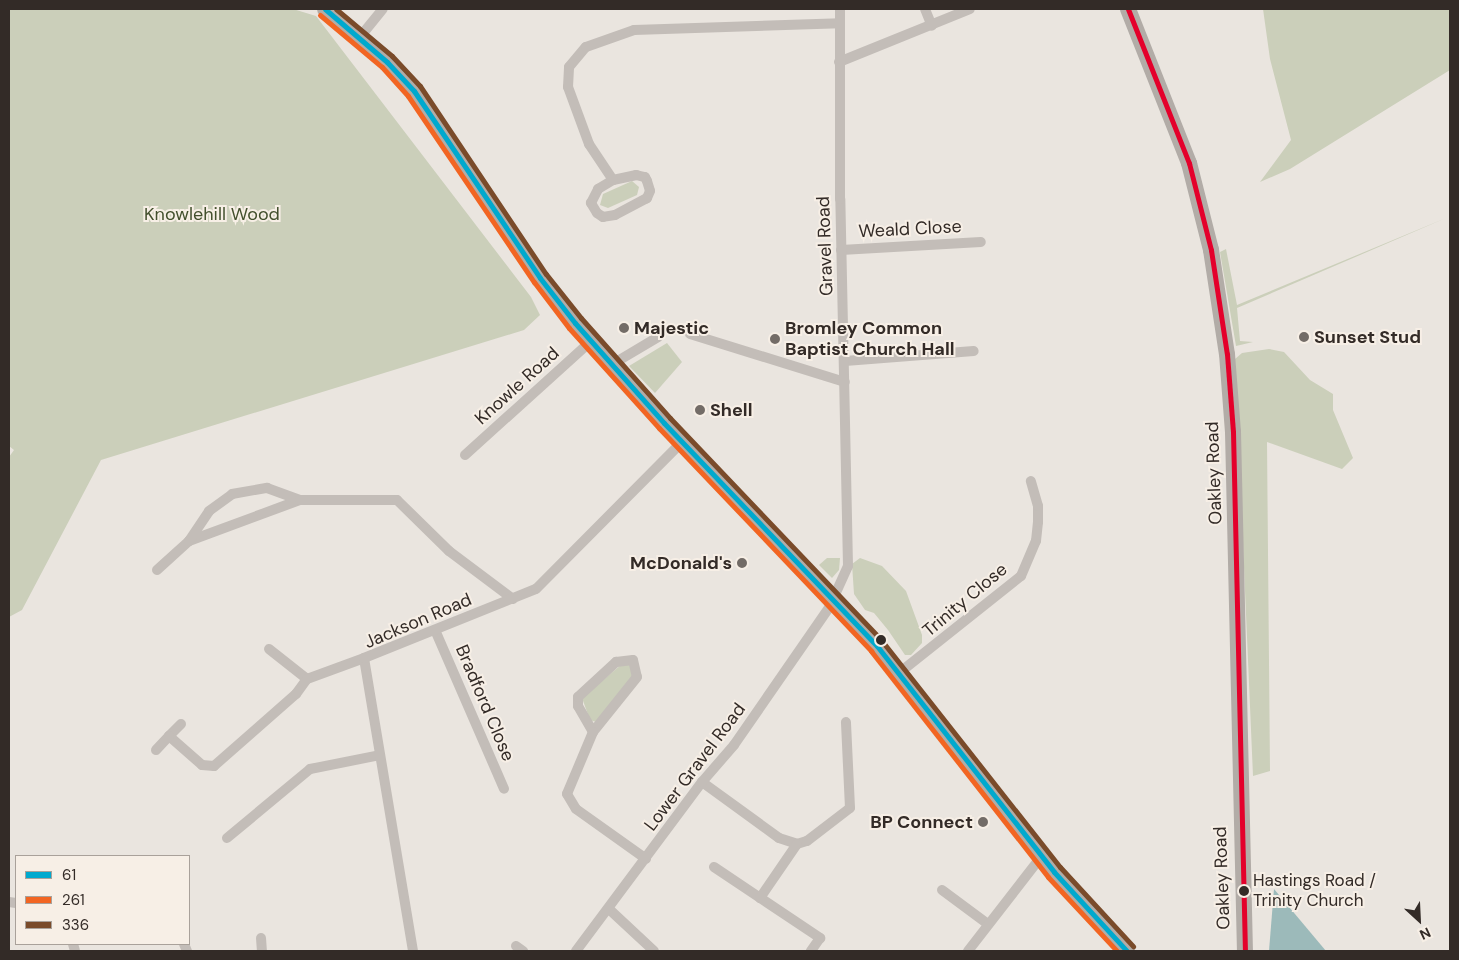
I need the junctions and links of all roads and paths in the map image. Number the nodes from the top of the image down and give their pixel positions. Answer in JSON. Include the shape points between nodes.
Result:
{"nodes":[{"id":1,"x":325,"y":9,"type":"edge"},
{"id":2,"x":383,"y":9,"type":"edge"},
{"id":3,"x":840,"y":9,"type":"edge"},
{"id":4,"x":925,"y":9,"type":"edge"},
{"id":5,"x":970,"y":9,"type":"edge"},
{"id":6,"x":1128,"y":9,"type":"edge"},
{"id":7,"x":840,"y":23,"type":"junction"},
{"id":8,"x":932,"y":26,"type":"junction"},
{"id":9,"x":360,"y":37,"type":"junction"},
{"id":10,"x":839,"y":62,"type":"junction"},
{"id":11,"x":613,"y":180,"type":"junction"},
{"id":12,"x":981,"y":242,"type":"dead end"},
{"id":13,"x":841,"y":250,"type":"junction"},
{"id":14,"x":690,"y":334,"type":"dead end"},
{"id":15,"x":658,"y":337,"type":"dead end"},
{"id":16,"x":591,"y":341,"type":"junction"},
{"id":17,"x":974,"y":351,"type":"dead end"},
{"id":18,"x":845,"y":361,"type":"junction"},
{"id":19,"x":611,"y":365,"type":"junction"},
{"id":20,"x":845,"y":382,"type":"junction"},
{"id":21,"x":682,"y":442,"type":"junction"},
{"id":22,"x":465,"y":455,"type":"dead end"},
{"id":23,"x":1031,"y":481,"type":"dead end"},
{"id":24,"x":300,"y":500,"type":"junction"},
{"id":25,"x":189,"y":541,"type":"junction"},
{"id":26,"x":157,"y":570,"type":"dead end"},
{"id":27,"x":835,"y":593,"type":"junction"},
{"id":28,"x":513,"y":599,"type":"junction"},
{"id":29,"x":435,"y":630,"type":"junction"},
{"id":30,"x":269,"y":649,"type":"dead end"},
{"id":31,"x":364,"y":658,"type":"junction"},
{"id":32,"x":899,"y":673,"type":"junction"},
{"id":33,"x":307,"y":679,"type":"junction"},
{"id":34,"x":846,"y":722,"type":"dead end"},
{"id":35,"x":181,"y":724,"type":"dead end"},
{"id":36,"x":593,"y":732,"type":"junction"},
{"id":37,"x":169,"y":736,"type":"junction"},
{"id":38,"x":156,"y":750,"type":"dead end"},
{"id":39,"x":380,"y":755,"type":"junction"},
{"id":40,"x":702,"y":782,"type":"junction"},
{"id":41,"x":504,"y":789,"type":"dead end"},
{"id":42,"x":227,"y":838,"type":"dead end"},
{"id":43,"x":797,"y":844,"type":"junction"},
{"id":44,"x":1042,"y":857,"type":"junction"},
{"id":45,"x":646,"y":859,"type":"junction"},
{"id":46,"x":714,"y":867,"type":"dead end"},
{"id":47,"x":942,"y":890,"type":"dead end"},
{"id":48,"x":760,"y":898,"type":"junction"},
{"id":49,"x":610,"y":910,"type":"junction"},
{"id":50,"x":988,"y":924,"type":"junction"},
{"id":51,"x":261,"y":938,"type":"dead end"},
{"id":52,"x":262,"y":951,"type":"edge"},
{"id":53,"x":413,"y":951,"type":"edge"},
{"id":54,"x":576,"y":951,"type":"edge"},
{"id":55,"x":654,"y":951,"type":"edge"},
{"id":56,"x":811,"y":951,"type":"edge"},
{"id":57,"x":968,"y":951,"type":"edge"},
{"id":58,"x":1127,"y":951,"type":"edge"},
{"id":59,"x":1245,"y":951,"type":"edge"}],
"edges":[{"from":1,"to":9,"type":"main road"},
{"from":2,"to":9,"type":"street"},
{"from":3,"to":7,"type":"street","name":"Gravel Road"},
{"from":4,"to":8,"type":"street"},
{"from":5,"to":8,"type":"street"},
{"from":6,"to":59,"type":"main road","name":"Oakley Road","via":[[1189,163],[1211,250],[1227,354],[1233,432]]},
{"from":7,"to":10,"type":"street","name":"Gravel Road"},
{"from":7,"to":11,"type":"street","via":[[634,30],[586,47],[569,68],[568,87],[589,144]]},
{"from":8,"to":10,"type":"street"},
{"from":9,"to":16,"type":"main road","via":[[414,91],[540,278]]},
{"from":10,"to":13,"type":"street","name":"Gravel Road"},
{"from":11,"to":11,"type":"street","via":[[593,195],[593,208],[603,217],[641,203],[650,191],[645,177],[625,176]]},
{"from":12,"to":13,"type":"street","name":"Weald Close"},
{"from":13,"to":18,"type":"street","name":"Gravel Road"},
{"from":14,"to":20,"type":"street"},
{"from":15,"to":19,"type":"street"},
{"from":16,"to":19,"type":"main road"},
{"from":16,"to":22,"type":"street","name":"Knowle Road"},
{"from":17,"to":18,"type":"street"},
{"from":18,"to":20,"type":"street","name":"Gravel Road"},
{"from":19,"to":21,"type":"main road"},
{"from":20,"to":27,"type":"street","name":"Gravel Road","via":[[848,566]]},
{"from":21,"to":27,"type":"main road"},
{"from":21,"to":28,"type":"street","name":"Jackson Road","via":[[536,589]]},
{"from":23,"to":32,"type":"street","name":"Trinity Close","via":[[1038,506],[1038,522],[1036,541],[1021,576]]},
{"from":24,"to":25,"type":"street"},
{"from":24,"to":25,"type":"street","via":[[266,488],[232,494],[209,511]]},
{"from":24,"to":28,"type":"street","via":[[397,500],[449,551]]},
{"from":25,"to":26,"type":"street"},
{"from":27,"to":32,"type":"main road"},
{"from":27,"to":40,"type":"street","name":"Lower Gravel Road","via":[[734,746]]},
{"from":28,"to":29,"type":"street","name":"Jackson Road"},
{"from":29,"to":31,"type":"street","name":"Jackson Road"},
{"from":29,"to":41,"type":"street","name":"Bradford Close"},
{"from":30,"to":33,"type":"street"},
{"from":31,"to":33,"type":"street"},
{"from":31,"to":39,"type":"street","name":"Jackson Road"},
{"from":32,"to":44,"type":"main road"},
{"from":33,"to":37,"type":"street","via":[[296,694],[214,766],[202,765]]},
{"from":34,"to":43,"type":"street","via":[[850,808],[807,841]]},
{"from":35,"to":37,"type":"street"},
{"from":36,"to":36,"type":"street","via":[[578,706],[578,697],[616,662],[633,660],[637,677]]},
{"from":36,"to":45,"type":"street","via":[[567,794],[568,800]]},
{"from":37,"to":38,"type":"street"},
{"from":39,"to":42,"type":"street","via":[[310,769]]},
{"from":39,"to":53,"type":"street","name":"Jackson Road"},
{"from":40,"to":43,"type":"street","via":[[779,838]]},
{"from":40,"to":45,"type":"street","name":"Lower Gravel Road"},
{"from":43,"to":48,"type":"street"},
{"from":44,"to":50,"type":"street"},
{"from":44,"to":58,"type":"main road"},
{"from":45,"to":49,"type":"street","name":"Lower Gravel Road"},
{"from":46,"to":48,"type":"street"},
{"from":47,"to":50,"type":"street"},
{"from":48,"to":56,"type":"street","via":[[820,938]]},
{"from":49,"to":54,"type":"street","name":"Lower Gravel Road"},
{"from":49,"to":55,"type":"street"},
{"from":50,"to":57,"type":"street"},
{"from":51,"to":52,"type":"street"}]}
